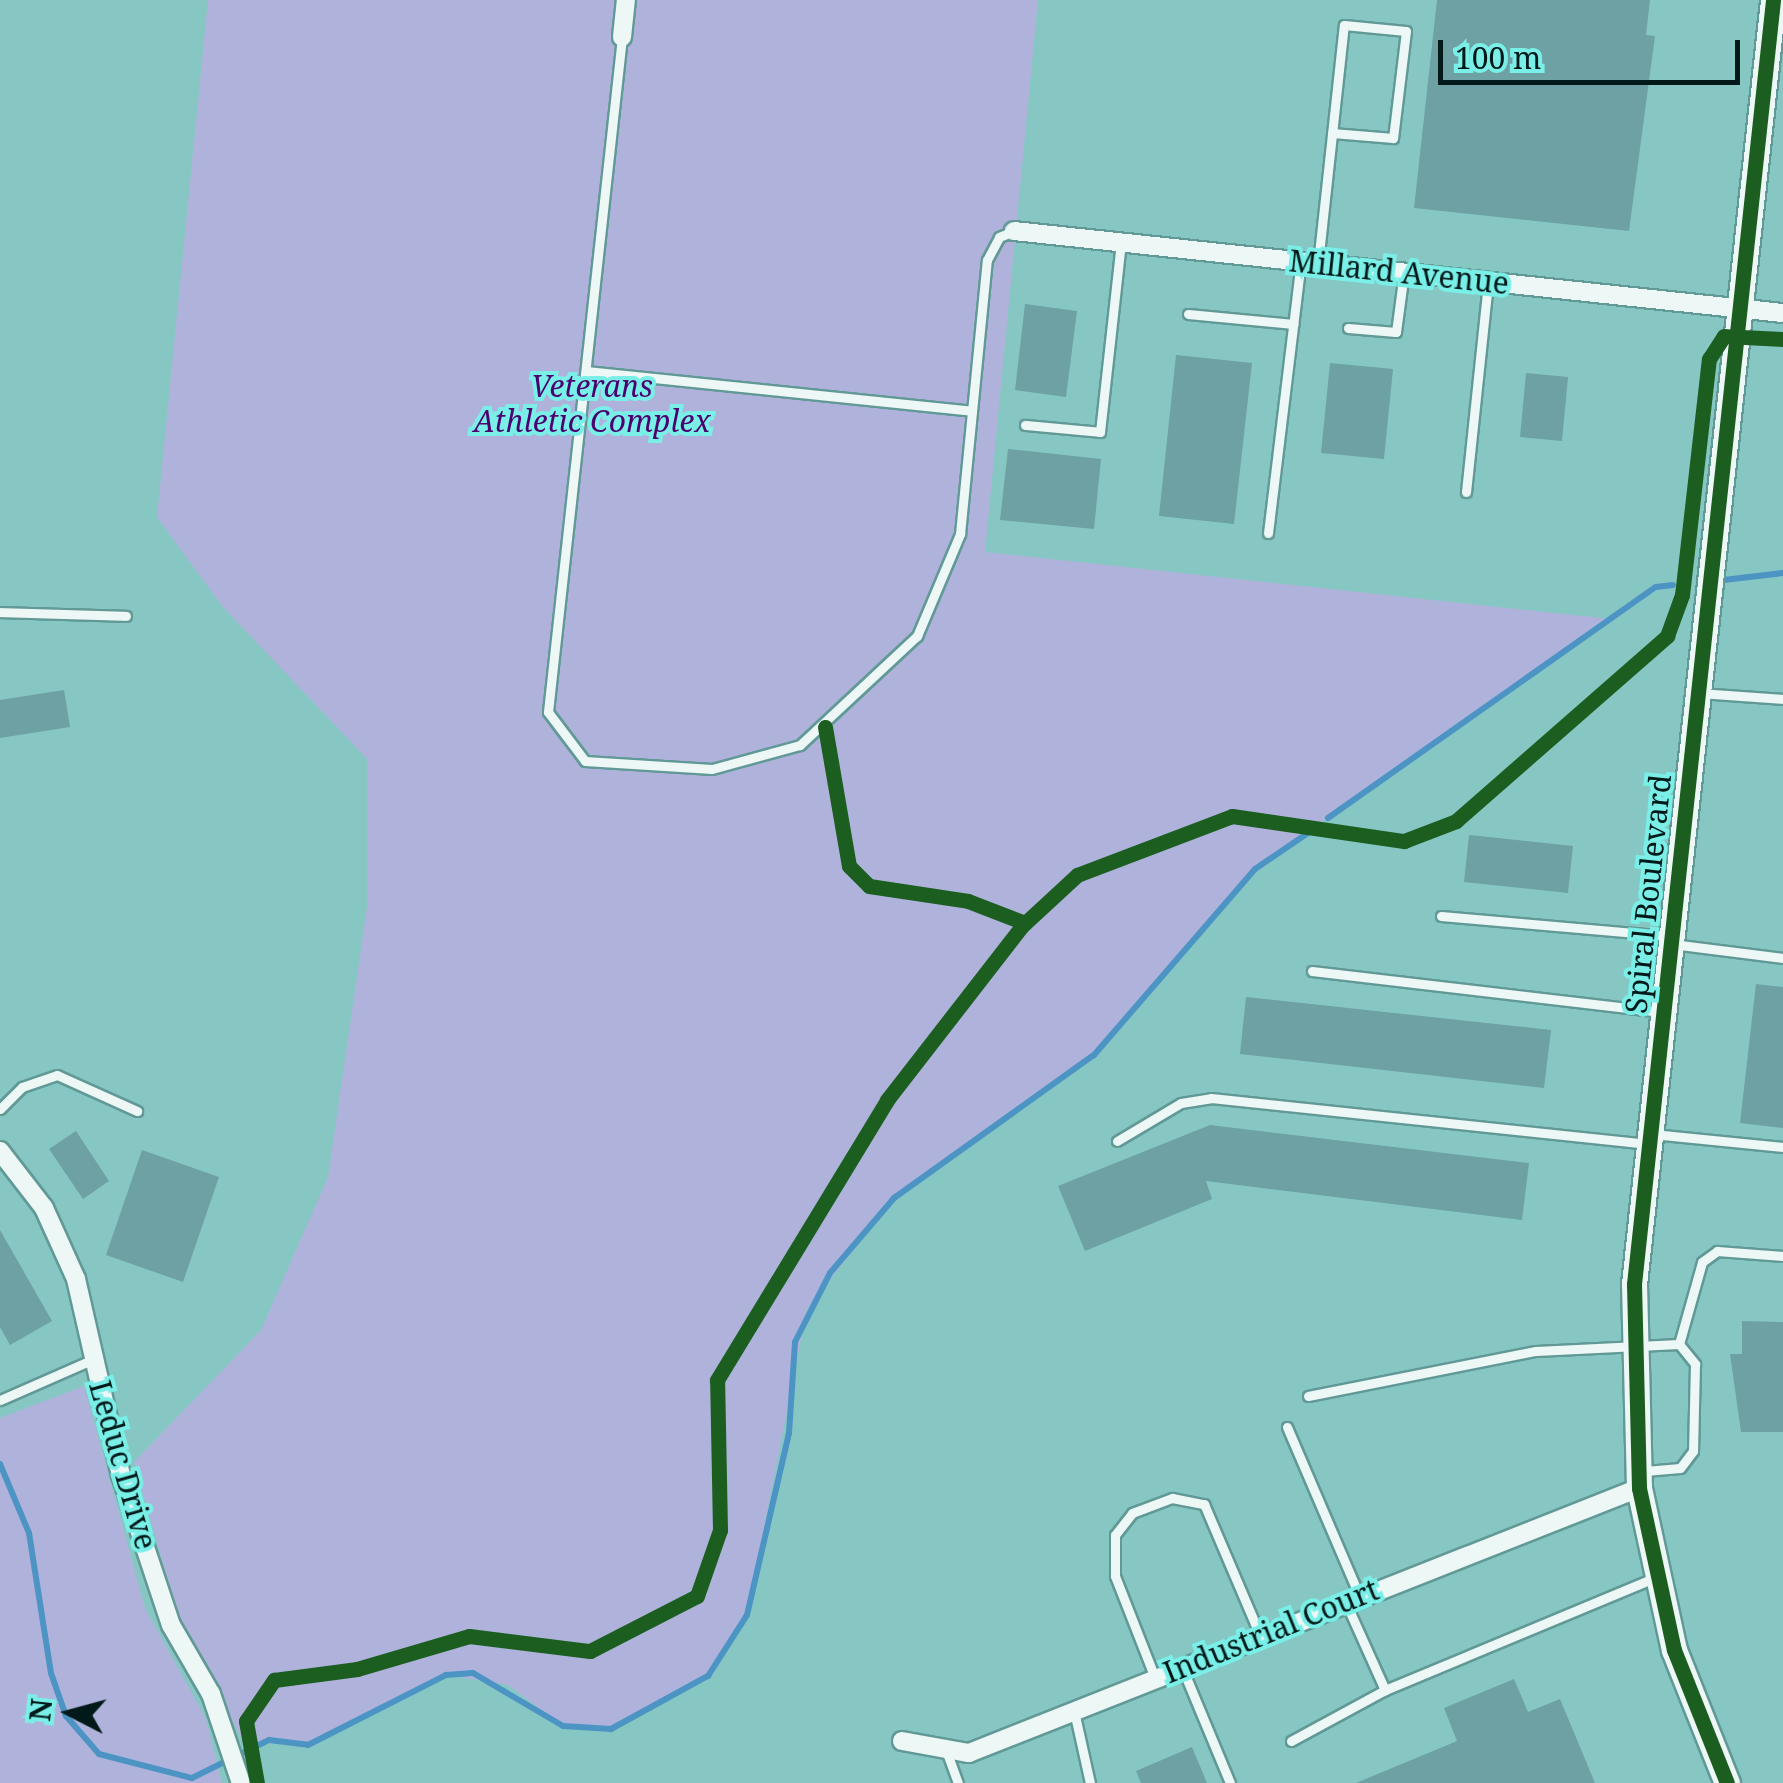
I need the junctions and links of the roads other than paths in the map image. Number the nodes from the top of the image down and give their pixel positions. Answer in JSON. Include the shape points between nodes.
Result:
{"nodes":[{"id":1,"x":626,"y":0,"type":"edge"},
{"id":2,"x":1773,"y":0,"type":"edge"},
{"id":3,"x":622,"y":38,"type":"joint"},
{"id":4,"x":1332,"y":133,"type":"junction"},
{"id":5,"x":1014,"y":230,"type":"joint"},
{"id":6,"x":1120,"y":242,"type":"junction"},
{"id":7,"x":1310,"y":262,"type":"junction"},
{"id":8,"x":1404,"y":272,"type":"junction"},
{"id":9,"x":1488,"y":281,"type":"junction"},
{"id":10,"x":1738,"y":308,"type":"junction"},
{"id":11,"x":1783,"y":313,"type":"edge"},
{"id":12,"x":1188,"y":314,"type":"dead end"},
{"id":13,"x":1294,"y":324,"type":"junction"},
{"id":14,"x":1348,"y":328,"type":"dead end"},
{"id":15,"x":586,"y":370,"type":"junction"},
{"id":16,"x":972,"y":411,"type":"junction"},
{"id":17,"x":1025,"y":425,"type":"dead end"},
{"id":18,"x":1466,"y":492,"type":"dead end"},
{"id":19,"x":1268,"y":532,"type":"dead end"},
{"id":20,"x":0,"y":612,"type":"edge"},
{"id":21,"x":126,"y":616,"type":"dead end"},
{"id":22,"x":1697,"y":692,"type":"junction"},
{"id":23,"x":1783,"y":699,"type":"edge"},
{"id":24,"x":1441,"y":916,"type":"dead end"},
{"id":25,"x":1670,"y":940,"type":"junction"},
{"id":26,"x":1783,"y":958,"type":"edge"},
{"id":27,"x":1312,"y":971,"type":"dead end"},
{"id":28,"x":1662,"y":1012,"type":"junction"},
{"id":29,"x":0,"y":1109,"type":"edge"},
{"id":30,"x":137,"y":1111,"type":"dead end"},
{"id":31,"x":1649,"y":1139,"type":"junction"},
{"id":32,"x":1116,"y":1141,"type":"dead end"},
{"id":33,"x":1783,"y":1147,"type":"edge"},
{"id":34,"x":0,"y":1151,"type":"edge"},
{"id":35,"x":1783,"y":1256,"type":"edge"},
{"id":36,"x":1679,"y":1344,"type":"junction"},
{"id":37,"x":1633,"y":1347,"type":"junction"},
{"id":38,"x":94,"y":1359,"type":"junction"},
{"id":39,"x":1308,"y":1396,"type":"dead end"},
{"id":40,"x":0,"y":1400,"type":"edge"},
{"id":41,"x":1287,"y":1427,"type":"dead end"},
{"id":42,"x":1638,"y":1479,"type":"junction"},
{"id":43,"x":1658,"y":1576,"type":"junction"},
{"id":44,"x":1352,"y":1598,"type":"junction"},
{"id":45,"x":1260,"y":1636,"type":"junction"},
{"id":46,"x":1182,"y":1667,"type":"junction"},
{"id":47,"x":1155,"y":1678,"type":"junction"},
{"id":48,"x":1384,"y":1690,"type":"junction"},
{"id":49,"x":1074,"y":1710,"type":"junction"},
{"id":50,"x":902,"y":1741,"type":"dead end"},
{"id":51,"x":1291,"y":1742,"type":"dead end"},
{"id":52,"x":947,"y":1753,"type":"junction"},
{"id":53,"x":241,"y":1783,"type":"edge"},
{"id":54,"x":958,"y":1783,"type":"edge"},
{"id":55,"x":1090,"y":1783,"type":"edge"},
{"id":56,"x":1230,"y":1783,"type":"edge"},
{"id":57,"x":1727,"y":1783,"type":"edge"}],
"edges":[{"from":1,"to":3,"type":"street"},
{"from":2,"to":10,"type":"street","name":"Spiral Boulevard"},
{"from":3,"to":15,"type":"lane"},
{"from":4,"to":4,"type":"lane","via":[[1344,25],[1406,32],[1394,138]]},
{"from":4,"to":7,"type":"lane"},
{"from":5,"to":6,"type":"street","name":"Millard Avenue"},
{"from":5,"to":16,"type":"lane","via":[[998,237],[987,260]]},
{"from":6,"to":7,"type":"street","name":"Millard Avenue"},
{"from":6,"to":17,"type":"lane","via":[[1100,432]]},
{"from":7,"to":8,"type":"street","name":"Millard Avenue"},
{"from":7,"to":13,"type":"lane"},
{"from":8,"to":9,"type":"street","name":"Millard Avenue"},
{"from":8,"to":14,"type":"lane","via":[[1396,332]]},
{"from":9,"to":10,"type":"street","name":"Millard Avenue"},
{"from":9,"to":18,"type":"lane"},
{"from":10,"to":11,"type":"street","name":"Millard Avenue"},
{"from":10,"to":22,"type":"street","name":"Spiral Boulevard"},
{"from":12,"to":13,"type":"lane"},
{"from":13,"to":19,"type":"lane"},
{"from":15,"to":16,"type":"lane"},
{"from":15,"to":16,"type":"lane","via":[[548,712],[569,750],[610,767],[712,770],[757,760],[800,745],[880,680],[945,585]]},
{"from":20,"to":21,"type":"lane"},
{"from":22,"to":23,"type":"lane"},
{"from":22,"to":25,"type":"street","name":"Spiral Boulevard"},
{"from":24,"to":25,"type":"lane"},
{"from":25,"to":26,"type":"lane"},
{"from":25,"to":28,"type":"street","name":"Spiral Boulevard"},
{"from":27,"to":28,"type":"lane"},
{"from":28,"to":31,"type":"street","name":"Spiral Boulevard"},
{"from":29,"to":30,"type":"lane","via":[[22,1087],[57,1075]]},
{"from":31,"to":32,"type":"lane","via":[[1211,1098],[1181,1103]]},
{"from":31,"to":33,"type":"lane"},
{"from":31,"to":37,"type":"street","name":"Spiral Boulevard"},
{"from":34,"to":38,"type":"street","name":"Leduc Drive","via":[[44,1208],[76,1279]]},
{"from":35,"to":36,"type":"lane","via":[[1717,1251],[1702,1262]]},
{"from":36,"to":37,"type":"lane"},
{"from":36,"to":42,"type":"lane","via":[[1695,1364],[1693,1451],[1680,1468]]},
{"from":37,"to":39,"type":"lane","via":[[1536,1350]]},
{"from":37,"to":42,"type":"street","name":"Spiral Boulevard"},
{"from":38,"to":40,"type":"lane"},
{"from":38,"to":53,"type":"street","name":"Leduc Drive","via":[[171,1625],[211,1694]]},
{"from":41,"to":44,"type":"lane"},
{"from":42,"to":43,"type":"street","name":"Spiral Boulevard"},
{"from":42,"to":44,"type":"street","name":"Industrial Court"},
{"from":43,"to":48,"type":"lane"},
{"from":43,"to":57,"type":"street","name":"Spiral Boulevard","via":[[1674,1650]]},
{"from":44,"to":45,"type":"street","name":"Industrial Court"},
{"from":44,"to":48,"type":"lane"},
{"from":45,"to":46,"type":"street","name":"Industrial Court"},
{"from":45,"to":47,"type":"lane","via":[[1204,1504],[1172,1498],[1132,1513],[1115,1535],[1115,1576]]},
{"from":46,"to":47,"type":"street","name":"Industrial Court"},
{"from":46,"to":56,"type":"lane"},
{"from":47,"to":49,"type":"street","name":"Industrial Court"},
{"from":48,"to":51,"type":"lane"},
{"from":49,"to":52,"type":"street","name":"Industrial Court"},
{"from":49,"to":55,"type":"lane"},
{"from":50,"to":52,"type":"street"},
{"from":52,"to":54,"type":"lane"}]}
